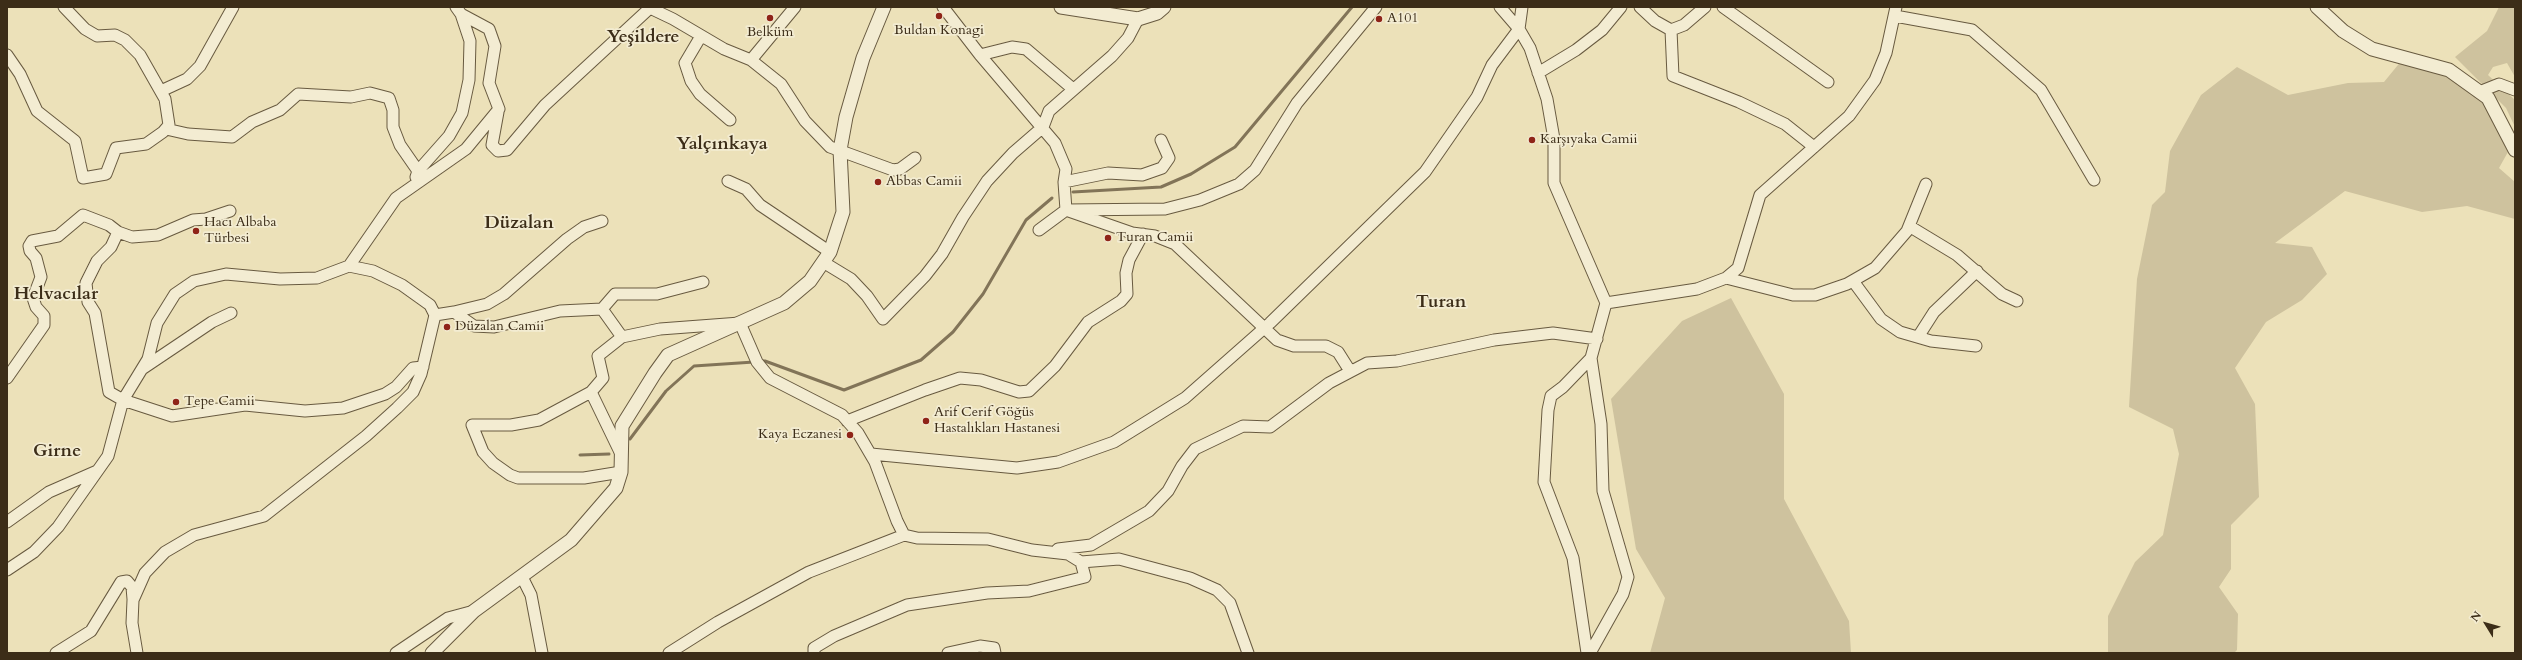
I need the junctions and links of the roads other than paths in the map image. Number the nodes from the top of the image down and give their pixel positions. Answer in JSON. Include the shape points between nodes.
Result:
{"nodes":[{"id":1,"x":64,"y":7,"type":"edge"},
{"id":2,"x":233,"y":7,"type":"edge"},
{"id":3,"x":795,"y":7,"type":"edge"},
{"id":4,"x":884,"y":7,"type":"edge"},
{"id":5,"x":943,"y":7,"type":"edge"},
{"id":6,"x":1061,"y":7,"type":"edge"},
{"id":7,"x":1164,"y":7,"type":"edge"},
{"id":8,"x":1376,"y":7,"type":"edge"},
{"id":9,"x":1500,"y":7,"type":"edge"},
{"id":10,"x":1522,"y":7,"type":"edge"},
{"id":11,"x":1621,"y":7,"type":"edge"},
{"id":12,"x":1640,"y":7,"type":"edge"},
{"id":13,"x":1705,"y":7,"type":"edge"},
{"id":14,"x":1723,"y":7,"type":"edge"},
{"id":15,"x":2317,"y":7,"type":"edge"},
{"id":16,"x":650,"y":8,"type":"edge"},
{"id":17,"x":1085,"y":9,"type":"edge"},
{"id":18,"x":459,"y":11,"type":"edge"},
{"id":19,"x":1895,"y":12,"type":"edge"},
{"id":20,"x":1138,"y":19,"type":"junction"},
{"id":21,"x":1519,"y":29,"type":"junction"},
{"id":22,"x":1671,"y":30,"type":"junction"},
{"id":23,"x":701,"y":36,"type":"junction"},
{"id":24,"x":7,"y":55,"type":"edge"},
{"id":25,"x":980,"y":55,"type":"junction"},
{"id":26,"x":751,"y":60,"type":"junction"},
{"id":27,"x":1538,"y":73,"type":"junction"},
{"id":28,"x":1828,"y":82,"type":"dead end"},
{"id":29,"x":1073,"y":89,"type":"junction"},
{"id":30,"x":2515,"y":90,"type":"edge"},
{"id":31,"x":161,"y":91,"type":"junction"},
{"id":32,"x":2479,"y":92,"type":"junction"},
{"id":33,"x":499,"y":109,"type":"junction"},
{"id":34,"x":730,"y":120,"type":"dead end"},
{"id":35,"x":1043,"y":127,"type":"junction"},
{"id":36,"x":166,"y":129,"type":"junction"},
{"id":37,"x":1161,"y":140,"type":"dead end"},
{"id":38,"x":1814,"y":147,"type":"junction"},
{"id":39,"x":840,"y":150,"type":"junction"},
{"id":40,"x":2515,"y":150,"type":"edge"},
{"id":41,"x":915,"y":158,"type":"dead end"},
{"id":42,"x":418,"y":171,"type":"junction"},
{"id":43,"x":2094,"y":180,"type":"dead end"},
{"id":44,"x":728,"y":181,"type":"dead end"},
{"id":45,"x":1064,"y":182,"type":"junction"},
{"id":46,"x":1926,"y":184,"type":"dead end"},
{"id":47,"x":414,"y":185,"type":"junction"},
{"id":48,"x":1066,"y":210,"type":"junction"},
{"id":49,"x":230,"y":211,"type":"dead end"},
{"id":50,"x":602,"y":220,"type":"dead end"},
{"id":51,"x":1909,"y":226,"type":"junction"},
{"id":52,"x":1039,"y":230,"type":"dead end"},
{"id":53,"x":118,"y":232,"type":"junction"},
{"id":54,"x":1143,"y":234,"type":"junction"},
{"id":55,"x":826,"y":257,"type":"junction"},
{"id":56,"x":349,"y":266,"type":"junction"},
{"id":57,"x":1978,"y":271,"type":"junction"},
{"id":58,"x":1726,"y":278,"type":"junction"},
{"id":59,"x":1853,"y":281,"type":"junction"},
{"id":60,"x":703,"y":282,"type":"dead end"},
{"id":61,"x":2017,"y":302,"type":"dead end"},
{"id":62,"x":1606,"y":303,"type":"junction"},
{"id":63,"x":602,"y":309,"type":"junction"},
{"id":64,"x":454,"y":312,"type":"junction"},
{"id":65,"x":231,"y":313,"type":"dead end"},
{"id":66,"x":435,"y":315,"type":"junction"},
{"id":67,"x":740,"y":323,"type":"junction"},
{"id":68,"x":1263,"y":329,"type":"junction"},
{"id":69,"x":622,"y":337,"type":"junction"},
{"id":70,"x":1918,"y":337,"type":"junction"},
{"id":71,"x":1597,"y":339,"type":"junction"},
{"id":72,"x":1976,"y":346,"type":"dead end"},
{"id":73,"x":1590,"y":358,"type":"junction"},
{"id":74,"x":423,"y":367,"type":"junction"},
{"id":75,"x":142,"y":369,"type":"junction"},
{"id":76,"x":1350,"y":371,"type":"junction"},
{"id":77,"x":7,"y":378,"type":"edge"},
{"id":78,"x":591,"y":392,"type":"junction"},
{"id":79,"x":123,"y":400,"type":"junction"},
{"id":80,"x":847,"y":421,"type":"junction"},
{"id":81,"x":621,"y":454,"type":"junction"},
{"id":82,"x":871,"y":454,"type":"junction"},
{"id":83,"x":98,"y":470,"type":"junction"},
{"id":84,"x":621,"y":472,"type":"junction"},
{"id":85,"x":7,"y":522,"type":"edge"},
{"id":86,"x":904,"y":535,"type":"junction"},
{"id":87,"x":1042,"y":551,"type":"junction"},
{"id":88,"x":1081,"y":562,"type":"junction"},
{"id":89,"x":7,"y":570,"type":"edge"},
{"id":90,"x":522,"y":577,"type":"junction"},
{"id":91,"x":133,"y":600,"type":"junction"},
{"id":92,"x":474,"y":611,"type":"junction"},
{"id":93,"x":56,"y":653,"type":"edge"},
{"id":94,"x":138,"y":653,"type":"edge"},
{"id":95,"x":396,"y":653,"type":"edge"},
{"id":96,"x":432,"y":653,"type":"edge"},
{"id":97,"x":542,"y":653,"type":"edge"},
{"id":98,"x":669,"y":653,"type":"edge"},
{"id":99,"x":814,"y":653,"type":"edge"},
{"id":100,"x":948,"y":653,"type":"edge"},
{"id":101,"x":995,"y":653,"type":"edge"},
{"id":102,"x":1248,"y":653,"type":"edge"},
{"id":103,"x":1587,"y":653,"type":"edge"},
{"id":104,"x":1590,"y":653,"type":"edge"}],
"edges":[{"from":1,"to":31,"type":"street","via":[[85,29],[97,36],[115,35],[125,40],[140,55]]},
{"from":2,"to":31,"type":"street","via":[[200,66],[187,79]]},
{"from":3,"to":26,"type":"street"},
{"from":4,"to":39,"type":"street","via":[[863,58],[846,117]]},
{"from":5,"to":25,"type":"street"},
{"from":6,"to":17,"type":"street"},
{"from":7,"to":20,"type":"street","via":[[1157,13]]},
{"from":8,"to":48,"type":"street","via":[[1297,103],[1255,170],[1239,184],[1200,200],[1165,209]]},
{"from":9,"to":21,"type":"street"},
{"from":10,"to":21,"type":"street"},
{"from":11,"to":27,"type":"street","via":[[1602,30],[1576,50]]},
{"from":12,"to":22,"type":"street","via":[[1655,21]]},
{"from":13,"to":22,"type":"street","via":[[1684,25]]},
{"from":14,"to":28,"type":"street"},
{"from":15,"to":32,"type":"street","via":[[2343,30],[2372,49],[2449,70]]},
{"from":16,"to":23,"type":"street"},
{"from":16,"to":33,"type":"street","via":[[546,105],[507,150],[498,151],[492,145]]},
{"from":17,"to":20,"type":"street"},
{"from":18,"to":33,"type":"street","via":[[489,30],[495,46],[488,83]]},
{"from":18,"to":42,"type":"street","via":[[470,41],[469,80],[462,112],[449,136]]},
{"from":19,"to":38,"type":"street","via":[[1886,53],[1875,80],[1849,116]]},
{"from":19,"to":43,"type":"street","via":[[1972,30],[2041,90]]},
{"from":20,"to":29,"type":"street","via":[[1128,38],[1112,56]]},
{"from":21,"to":27,"type":"street","via":[[1530,48]]},
{"from":21,"to":68,"type":"street","via":[[1492,66],[1477,97],[1425,172]]},
{"from":22,"to":38,"type":"street","via":[[1673,76],[1739,102],[1785,124]]},
{"from":23,"to":26,"type":"street"},
{"from":23,"to":34,"type":"street","via":[[685,64],[700,94]]},
{"from":24,"to":36,"type":"street","via":[[20,74],[37,111],[74,141],[83,178],[106,174],[116,148],[146,144]]},
{"from":25,"to":29,"type":"street","via":[[1012,47],[1026,49]]},
{"from":25,"to":35,"type":"street"},
{"from":26,"to":39,"type":"street","via":[[781,84],[805,121],[820,137],[830,147]]},
{"from":27,"to":62,"type":"street","via":[[1547,98],[1554,139],[1554,183]]},
{"from":29,"to":35,"type":"street","via":[[1049,111]]},
{"from":30,"to":32,"type":"street","via":[[2499,84]]},
{"from":31,"to":36,"type":"street","via":[[165,99],[169,125]]},
{"from":32,"to":40,"type":"street","via":[[2488,98]]},
{"from":33,"to":47,"type":"street","via":[[466,149]]},
{"from":35,"to":45,"type":"street","via":[[1055,143],[1066,169]]},
{"from":35,"to":55,"type":"street","via":[[1013,152],[987,181],[962,217],[942,254],[925,276],[883,319],[867,296]]},
{"from":36,"to":42,"type":"street","via":[[188,134],[232,137],[252,122],[280,110],[298,94],[351,97],[370,93],[389,98],[393,110],[393,127],[400,145]]},
{"from":37,"to":45,"type":"street","via":[[1169,158],[1162,168],[1142,175],[1108,173]]},
{"from":38,"to":58,"type":"street","via":[[1760,195],[1738,268]]},
{"from":39,"to":41,"type":"street","via":[[894,170],[900,169]]},
{"from":39,"to":55,"type":"street","via":[[843,212]]},
{"from":42,"to":47,"type":"street"},
{"from":44,"to":55,"type":"street","via":[[746,189],[760,205]]},
{"from":45,"to":48,"type":"street"},
{"from":46,"to":51,"type":"street"},
{"from":47,"to":56,"type":"street","via":[[396,198]]},
{"from":48,"to":52,"type":"street"},
{"from":48,"to":54,"type":"street","via":[[1132,233]]},
{"from":49,"to":53,"type":"street","via":[[206,219],[193,220],[158,236],[132,237]]},
{"from":50,"to":64,"type":"street","via":[[584,227],[567,239],[504,294],[487,304]]},
{"from":51,"to":57,"type":"street","via":[[1934,239]]},
{"from":51,"to":59,"type":"street","via":[[1875,268]]},
{"from":53,"to":77,"type":"street","via":[[109,225],[83,215],[58,236],[32,241],[30,251],[36,258],[41,277],[33,298],[36,307],[44,316],[44,326]]},
{"from":53,"to":79,"type":"street","via":[[111,247],[97,261],[86,283],[88,302],[95,313],[110,392]]},
{"from":54,"to":68,"type":"street","via":[[1175,244],[1215,279]]},
{"from":54,"to":80,"type":"street","via":[[1128,260],[1127,294],[1121,301],[1088,322],[1056,366],[1028,391],[1019,392],[981,380],[960,378]]},
{"from":55,"to":67,"type":"street","via":[[810,281],[784,303]]},
{"from":56,"to":66,"type":"street","via":[[373,271],[402,285],[430,305]]},
{"from":56,"to":75,"type":"street","via":[[317,278],[280,279],[226,274],[194,281],[175,294],[157,323],[148,359]]},
{"from":57,"to":61,"type":"street","via":[[2002,294]]},
{"from":57,"to":70,"type":"street","via":[[1934,312]]},
{"from":58,"to":59,"type":"street","via":[[1793,295],[1816,295]]},
{"from":58,"to":62,"type":"street","via":[[1697,289]]},
{"from":59,"to":70,"type":"street","via":[[1881,319],[1900,332]]},
{"from":60,"to":63,"type":"street","via":[[657,294],[615,294]]},
{"from":62,"to":71,"type":"street"},
{"from":63,"to":64,"type":"street","via":[[560,311],[494,327],[474,326]]},
{"from":63,"to":69,"type":"street"},
{"from":64,"to":66,"type":"street"},
{"from":65,"to":75,"type":"street","via":[[212,322]]},
{"from":66,"to":74,"type":"street"},
{"from":67,"to":69,"type":"street","via":[[660,329]]},
{"from":67,"to":80,"type":"street","via":[[757,362],[770,378],[842,415]]},
{"from":67,"to":81,"type":"street","via":[[668,355],[622,426]]},
{"from":68,"to":76,"type":"street","via":[[1277,340],[1294,346],[1326,346],[1338,352]]},
{"from":68,"to":82,"type":"street","via":[[1185,398],[1114,442],[1058,462],[1017,468]]},
{"from":69,"to":78,"type":"street","via":[[598,356],[603,378]]},
{"from":70,"to":72,"type":"street"},
{"from":71,"to":73,"type":"street"},
{"from":71,"to":76,"type":"street","via":[[1553,333],[1494,340],[1397,361],[1367,363]]},
{"from":73,"to":103,"type":"street","via":[[1551,396],[1544,482],[1573,558]]},
{"from":73,"to":104,"type":"street","via":[[1601,424],[1604,491],[1628,577],[1623,594]]},
{"from":74,"to":79,"type":"street","via":[[413,368],[385,394],[343,408],[306,410],[245,405],[172,416]]},
{"from":74,"to":91,"type":"street","via":[[413,392],[397,408],[286,501],[264,516],[194,535],[165,552],[144,573]]},
{"from":75,"to":79,"type":"street"},
{"from":76,"to":87,"type":"street","via":[[1329,383],[1270,427],[1243,426],[1195,449],[1168,491],[1149,511],[1091,545]]},
{"from":78,"to":81,"type":"street"},
{"from":78,"to":84,"type":"street","via":[[539,420],[511,425],[472,425],[482,452],[493,463],[518,478],[584,478]]},
{"from":79,"to":83,"type":"street","via":[[108,456]]},
{"from":80,"to":82,"type":"street"},
{"from":81,"to":84,"type":"street"},
{"from":82,"to":86,"type":"street"},
{"from":83,"to":85,"type":"street","via":[[49,492]]},
{"from":83,"to":89,"type":"street","via":[[58,527],[34,552]]},
{"from":84,"to":90,"type":"street","via":[[616,488],[571,540]]},
{"from":86,"to":87,"type":"street","via":[[917,538],[988,539]]},
{"from":86,"to":98,"type":"street","via":[[809,572],[718,622]]},
{"from":87,"to":88,"type":"street","via":[[1068,554]]},
{"from":88,"to":99,"type":"street","via":[[1085,577],[1029,591],[987,593],[907,605],[834,636],[814,648]]},
{"from":88,"to":102,"type":"street","via":[[1119,559],[1190,578],[1217,590],[1230,603]]},
{"from":90,"to":92,"type":"street"},
{"from":90,"to":97,"type":"street","via":[[531,595]]},
{"from":91,"to":93,"type":"street","via":[[132,586],[128,581],[121,582],[91,631]]},
{"from":91,"to":94,"type":"street","via":[[132,623]]},
{"from":92,"to":95,"type":"street","via":[[448,618]]},
{"from":92,"to":96,"type":"street"},
{"from":100,"to":101,"type":"street","via":[[980,646],[994,648]]}]}
